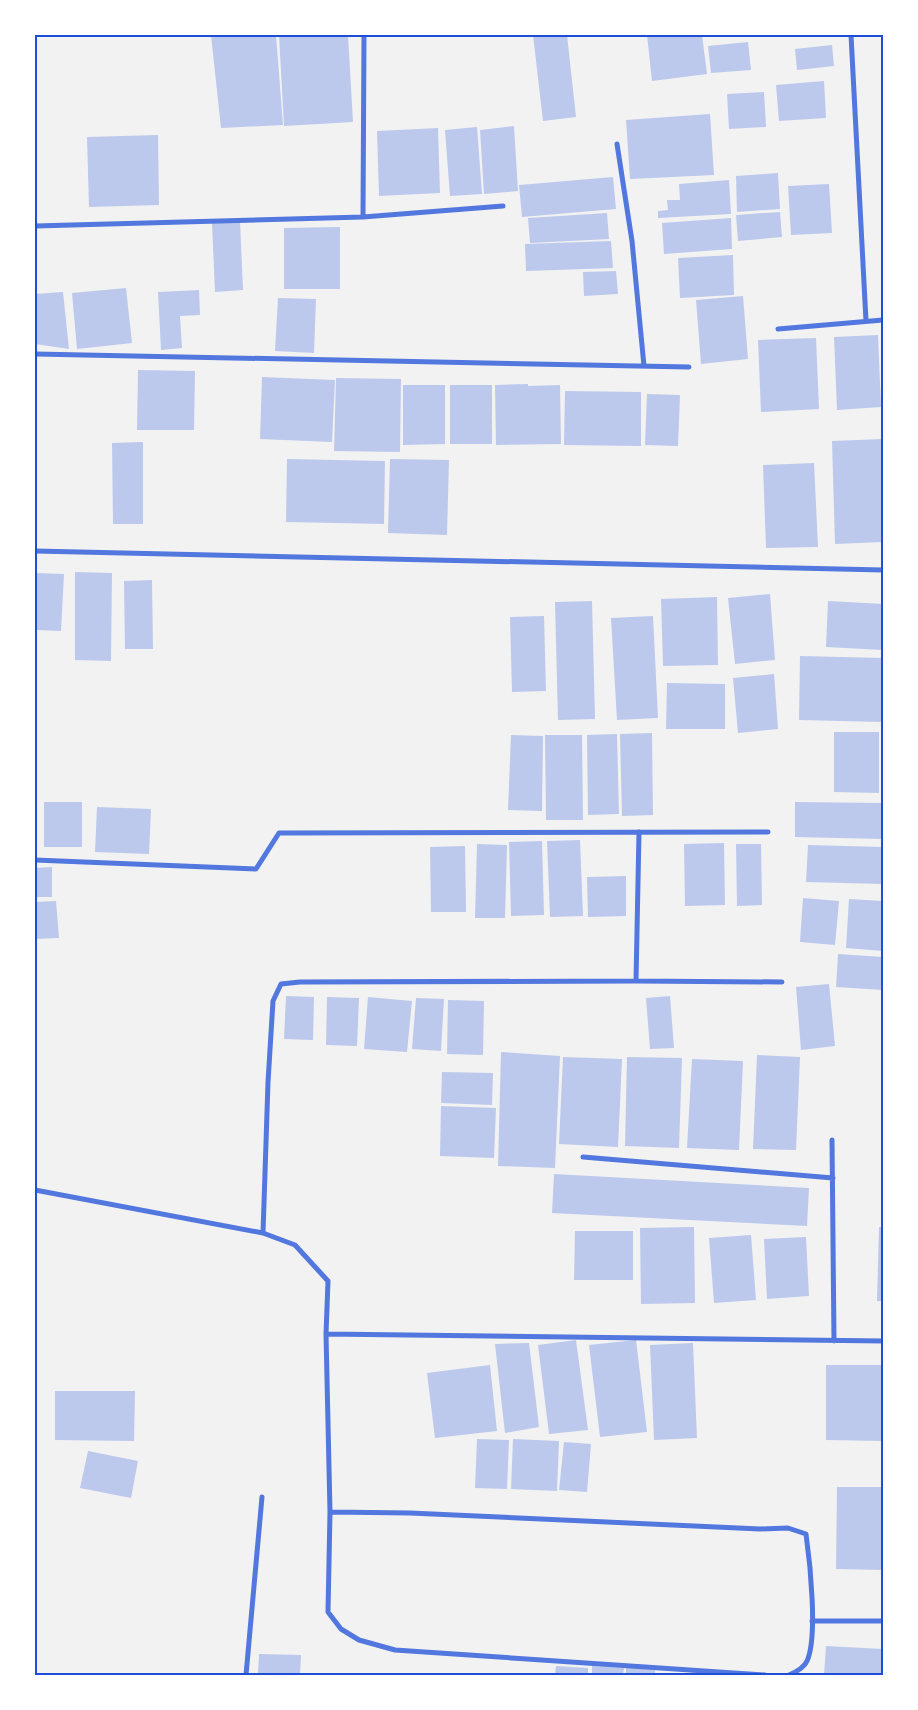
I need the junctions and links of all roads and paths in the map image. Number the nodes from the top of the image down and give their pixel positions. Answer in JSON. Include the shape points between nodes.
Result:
{"nodes":[{"id":1,"x":364,"y":35,"type":"edge"},
{"id":2,"x":851,"y":35,"type":"edge"},
{"id":3,"x":617,"y":144,"type":"dead end"},
{"id":4,"x":504,"y":206,"type":"dead end"},
{"id":5,"x":363,"y":217,"type":"junction"},
{"id":6,"x":35,"y":226,"type":"edge"},
{"id":7,"x":883,"y":320,"type":"edge"},
{"id":8,"x":866,"y":321,"type":"junction"},
{"id":9,"x":778,"y":330,"type":"dead end"},
{"id":10,"x":35,"y":354,"type":"edge"},
{"id":11,"x":644,"y":366,"type":"junction"},
{"id":12,"x":689,"y":367,"type":"dead end"},
{"id":13,"x":35,"y":551,"type":"edge"},
{"id":14,"x":883,"y":570,"type":"edge"},
{"id":15,"x":639,"y":832,"type":"junction"},
{"id":16,"x":768,"y":832,"type":"dead end"},
{"id":17,"x":35,"y":860,"type":"edge"},
{"id":18,"x":636,"y":980,"type":"junction"},
{"id":19,"x":782,"y":982,"type":"dead end"},
{"id":20,"x":832,"y":1140,"type":"dead end"},
{"id":21,"x":583,"y":1157,"type":"dead end"},
{"id":22,"x":833,"y":1178,"type":"junction"},
{"id":23,"x":35,"y":1190,"type":"edge"},
{"id":24,"x":263,"y":1233,"type":"junction"},
{"id":25,"x":326,"y":1334,"type":"junction"},
{"id":26,"x":834,"y":1341,"type":"junction"},
{"id":27,"x":883,"y":1341,"type":"edge"},
{"id":28,"x":262,"y":1497,"type":"dead end"},
{"id":29,"x":330,"y":1512,"type":"junction"},
{"id":30,"x":812,"y":1621,"type":"junction"},
{"id":31,"x":883,"y":1621,"type":"edge"},
{"id":32,"x":246,"y":1675,"type":"edge"},
{"id":33,"x":765,"y":1675,"type":"edge"},
{"id":34,"x":789,"y":1675,"type":"edge"}],
"edges":[{"from":1,"to":5,"type":"street"},
{"from":2,"to":8,"type":"street"},
{"from":3,"to":11,"type":"street","via":[[632,242]]},
{"from":4,"to":5,"type":"street"},
{"from":5,"to":6,"type":"street"},
{"from":7,"to":8,"type":"street"},
{"from":8,"to":9,"type":"street"},
{"from":10,"to":11,"type":"street"},
{"from":11,"to":12,"type":"street"},
{"from":13,"to":14,"type":"street"},
{"from":15,"to":16,"type":"street"},
{"from":15,"to":17,"type":"street","via":[[279,834],[256,868]]},
{"from":15,"to":18,"type":"street"},
{"from":18,"to":19,"type":"street"},
{"from":18,"to":24,"type":"street","via":[[281,984],[273,1001]]},
{"from":20,"to":22,"type":"street"},
{"from":21,"to":22,"type":"street"},
{"from":22,"to":26,"type":"street"},
{"from":23,"to":24,"type":"street"},
{"from":24,"to":25,"type":"street","via":[[295,1246],[328,1281]]},
{"from":25,"to":26,"type":"street"},
{"from":25,"to":29,"type":"street"},
{"from":26,"to":27,"type":"street"},
{"from":28,"to":32,"type":"street"},
{"from":29,"to":30,"type":"street","via":[[788,1528],[806,1534]]},
{"from":29,"to":33,"type":"street","via":[[328,1612],[341,1629],[359,1640],[395,1650]]},
{"from":30,"to":31,"type":"street"},
{"from":30,"to":34,"type":"street","via":[[811,1649],[806,1663]]}]}
